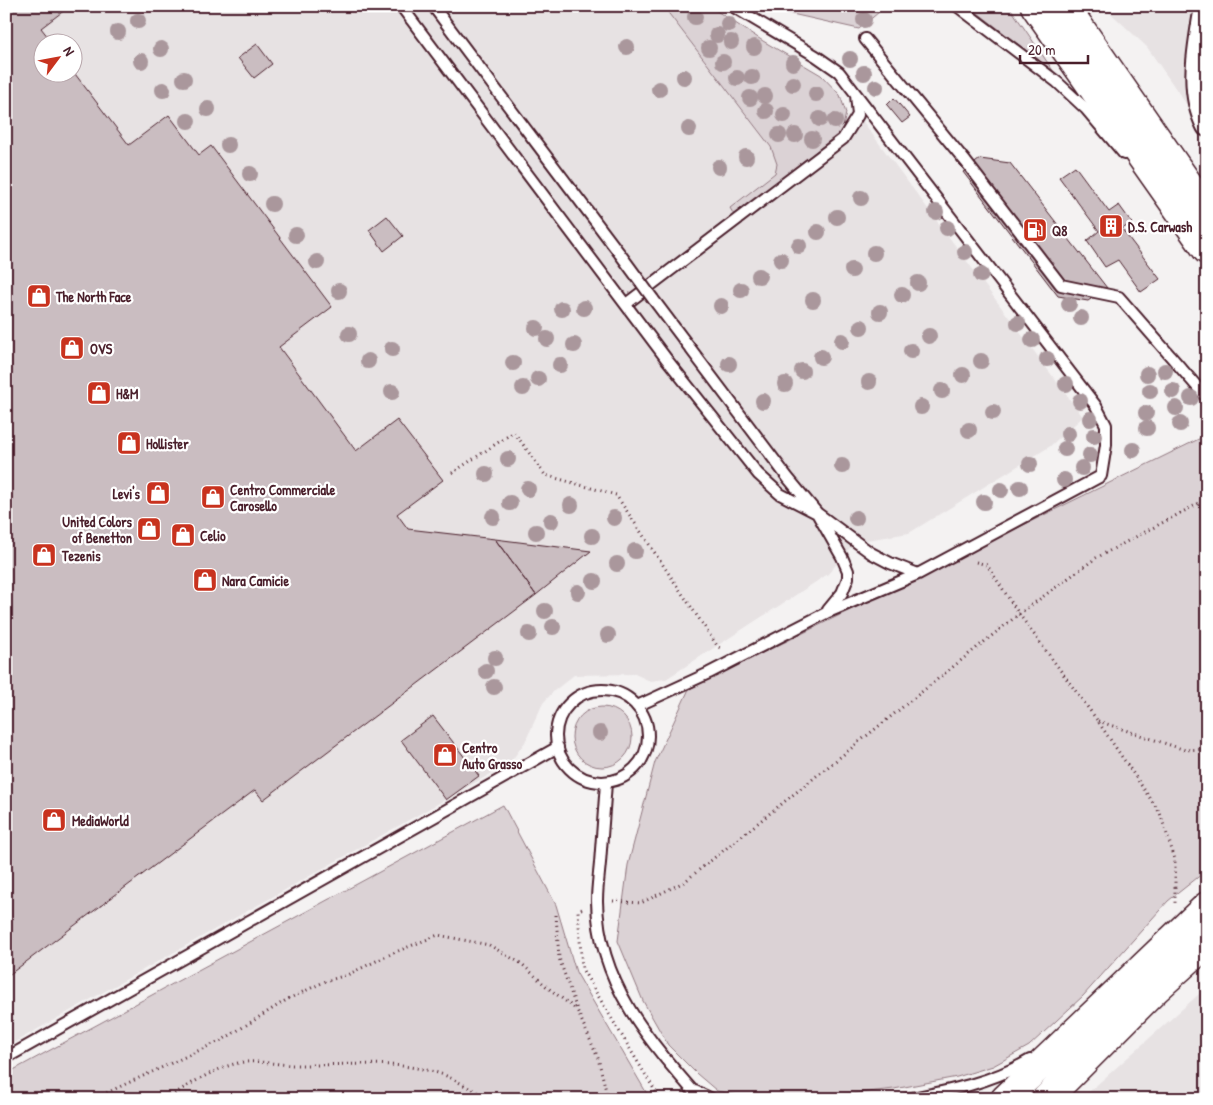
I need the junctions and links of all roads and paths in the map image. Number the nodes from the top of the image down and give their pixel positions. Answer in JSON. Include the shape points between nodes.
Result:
{"nodes":[{"id":1,"x":401,"y":6,"type":"edge"},
{"id":2,"x":433,"y":6,"type":"edge"},
{"id":3,"x":732,"y":6,"type":"edge"},
{"id":4,"x":957,"y":6,"type":"edge"},
{"id":5,"x":1036,"y":6,"type":"edge"},
{"id":6,"x":1065,"y":6,"type":"edge"},
{"id":7,"x":1205,"y":6,"type":"edge"},
{"id":8,"x":865,"y":39,"type":"dead end"},
{"id":9,"x":856,"y":93,"type":"junction"},
{"id":10,"x":1207,"y":126,"type":"edge"},
{"id":11,"x":1149,"y":129,"type":"junction"},
{"id":12,"x":1207,"y":191,"type":"edge"},
{"id":13,"x":1207,"y":211,"type":"edge"},
{"id":14,"x":1207,"y":251,"type":"edge"},
{"id":15,"x":626,"y":304,"type":"junction"},
{"id":16,"x":1207,"y":398,"type":"edge"},
{"id":17,"x":452,"y":473,"type":"dead end"},
{"id":18,"x":1207,"y":499,"type":"edge"},
{"id":19,"x":817,"y":513,"type":"junction"},
{"id":20,"x":973,"y":561,"type":"dead end"},
{"id":21,"x":918,"y":574,"type":"junction"},
{"id":22,"x":826,"y":613,"type":"junction"},
{"id":23,"x":1019,"y":614,"type":"junction"},
{"id":24,"x":740,"y":657,"type":"junction"},
{"id":25,"x":637,"y":706,"type":"junction"},
{"id":26,"x":1098,"y":720,"type":"junction"},
{"id":27,"x":558,"y":747,"type":"junction"},
{"id":28,"x":1207,"y":749,"type":"edge"},
{"id":29,"x":606,"y":783,"type":"junction"},
{"id":30,"x":597,"y":900,"type":"junction"},
{"id":31,"x":1207,"y":906,"type":"edge"},
{"id":32,"x":556,"y":915,"type":"dead end"},
{"id":33,"x":1176,"y":936,"type":"junction"},
{"id":34,"x":1207,"y":943,"type":"edge"},
{"id":35,"x":577,"y":1010,"type":"junction"},
{"id":36,"x":1084,"y":1022,"type":"junction"},
{"id":37,"x":6,"y":1058,"type":"edge"},
{"id":38,"x":692,"y":1090,"type":"junction"},
{"id":39,"x":92,"y":1099,"type":"edge"},
{"id":40,"x":166,"y":1099,"type":"edge"},
{"id":41,"x":483,"y":1099,"type":"edge"},
{"id":42,"x":608,"y":1099,"type":"edge"},
{"id":43,"x":660,"y":1099,"type":"edge"},
{"id":44,"x":700,"y":1099,"type":"edge"},
{"id":45,"x":712,"y":1099,"type":"edge"},
{"id":46,"x":907,"y":1099,"type":"edge"},
{"id":47,"x":1005,"y":1099,"type":"edge"},
{"id":48,"x":1046,"y":1099,"type":"edge"}],
"edges":[{"from":1,"to":15,"type":"lane"},
{"from":2,"to":19,"type":"lane","bridge":true},
{"from":3,"to":9,"type":"lane","via":[[839,72]]},
{"from":4,"to":14,"type":"lane","via":[[1057,82],[1086,109]]},
{"from":5,"to":14,"type":"main road"},
{"from":6,"to":11,"type":"main road"},
{"from":7,"to":10,"type":"street","via":[[1196,78]]},
{"from":8,"to":16,"type":"lane","via":[[1062,285],[1119,297]]},
{"from":9,"to":15,"type":"lane","via":[[858,115],[843,139]]},
{"from":9,"to":21,"type":"lane","via":[[1096,406],[1106,425],[1101,476]]},
{"from":11,"to":12,"type":"main road"},
{"from":11,"to":13,"type":"main road"},
{"from":15,"to":19,"type":"lane","via":[[758,474],[780,494]]},
{"from":17,"to":24,"type":"path","via":[[514,432],[545,475],[616,495],[718,647]]},
{"from":18,"to":23,"type":"path","via":[[1096,558]]},
{"from":19,"to":21,"type":"lane","via":[[876,556]]},
{"from":19,"to":22,"type":"lane","via":[[848,571],[842,593]]},
{"from":20,"to":23,"type":"path","via":[[987,565]]},
{"from":21,"to":22,"type":"lane"},
{"from":22,"to":24,"type":"lane"},
{"from":23,"to":26,"type":"path"},
{"from":23,"to":30,"type":"path","via":[[684,882],[642,903]]},
{"from":24,"to":25,"type":"lane"},
{"from":25,"to":27,"type":"lane","via":[[626,696],[612,691],[582,694],[561,715],[557,729]]},
{"from":25,"to":29,"type":"lane","via":[[646,721],[649,737],[645,754],[636,768],[622,778]]},
{"from":26,"to":28,"type":"path","via":[[1186,750]]},
{"from":26,"to":33,"type":"path","via":[[1160,813],[1174,858]]},
{"from":27,"to":29,"type":"lane","via":[[564,762],[575,774],[590,781]]},
{"from":27,"to":37,"type":"lane"},
{"from":29,"to":30,"type":"lane"},
{"from":30,"to":38,"type":"lane","via":[[601,936],[611,972],[625,1002]]},
{"from":30,"to":43,"type":"path","via":[[578,911],[582,969]]},
{"from":31,"to":33,"type":"main road"},
{"from":32,"to":35,"type":"path","via":[[558,958]]},
{"from":33,"to":36,"type":"main road"},
{"from":34,"to":48,"type":"main road"},
{"from":35,"to":39,"type":"path","via":[[522,964],[489,945],[438,935],[288,999],[224,1039]]},
{"from":35,"to":42,"type":"path","via":[[598,1058]]},
{"from":36,"to":46,"type":"lane","via":[[1012,1070],[961,1087]]},
{"from":36,"to":47,"type":"main road"},
{"from":38,"to":44,"type":"lane"},
{"from":38,"to":45,"type":"lane"},
{"from":40,"to":41,"type":"path","via":[[193,1082],[235,1063],[269,1062],[289,1065],[407,1065],[441,1073],[479,1093]]}]}
